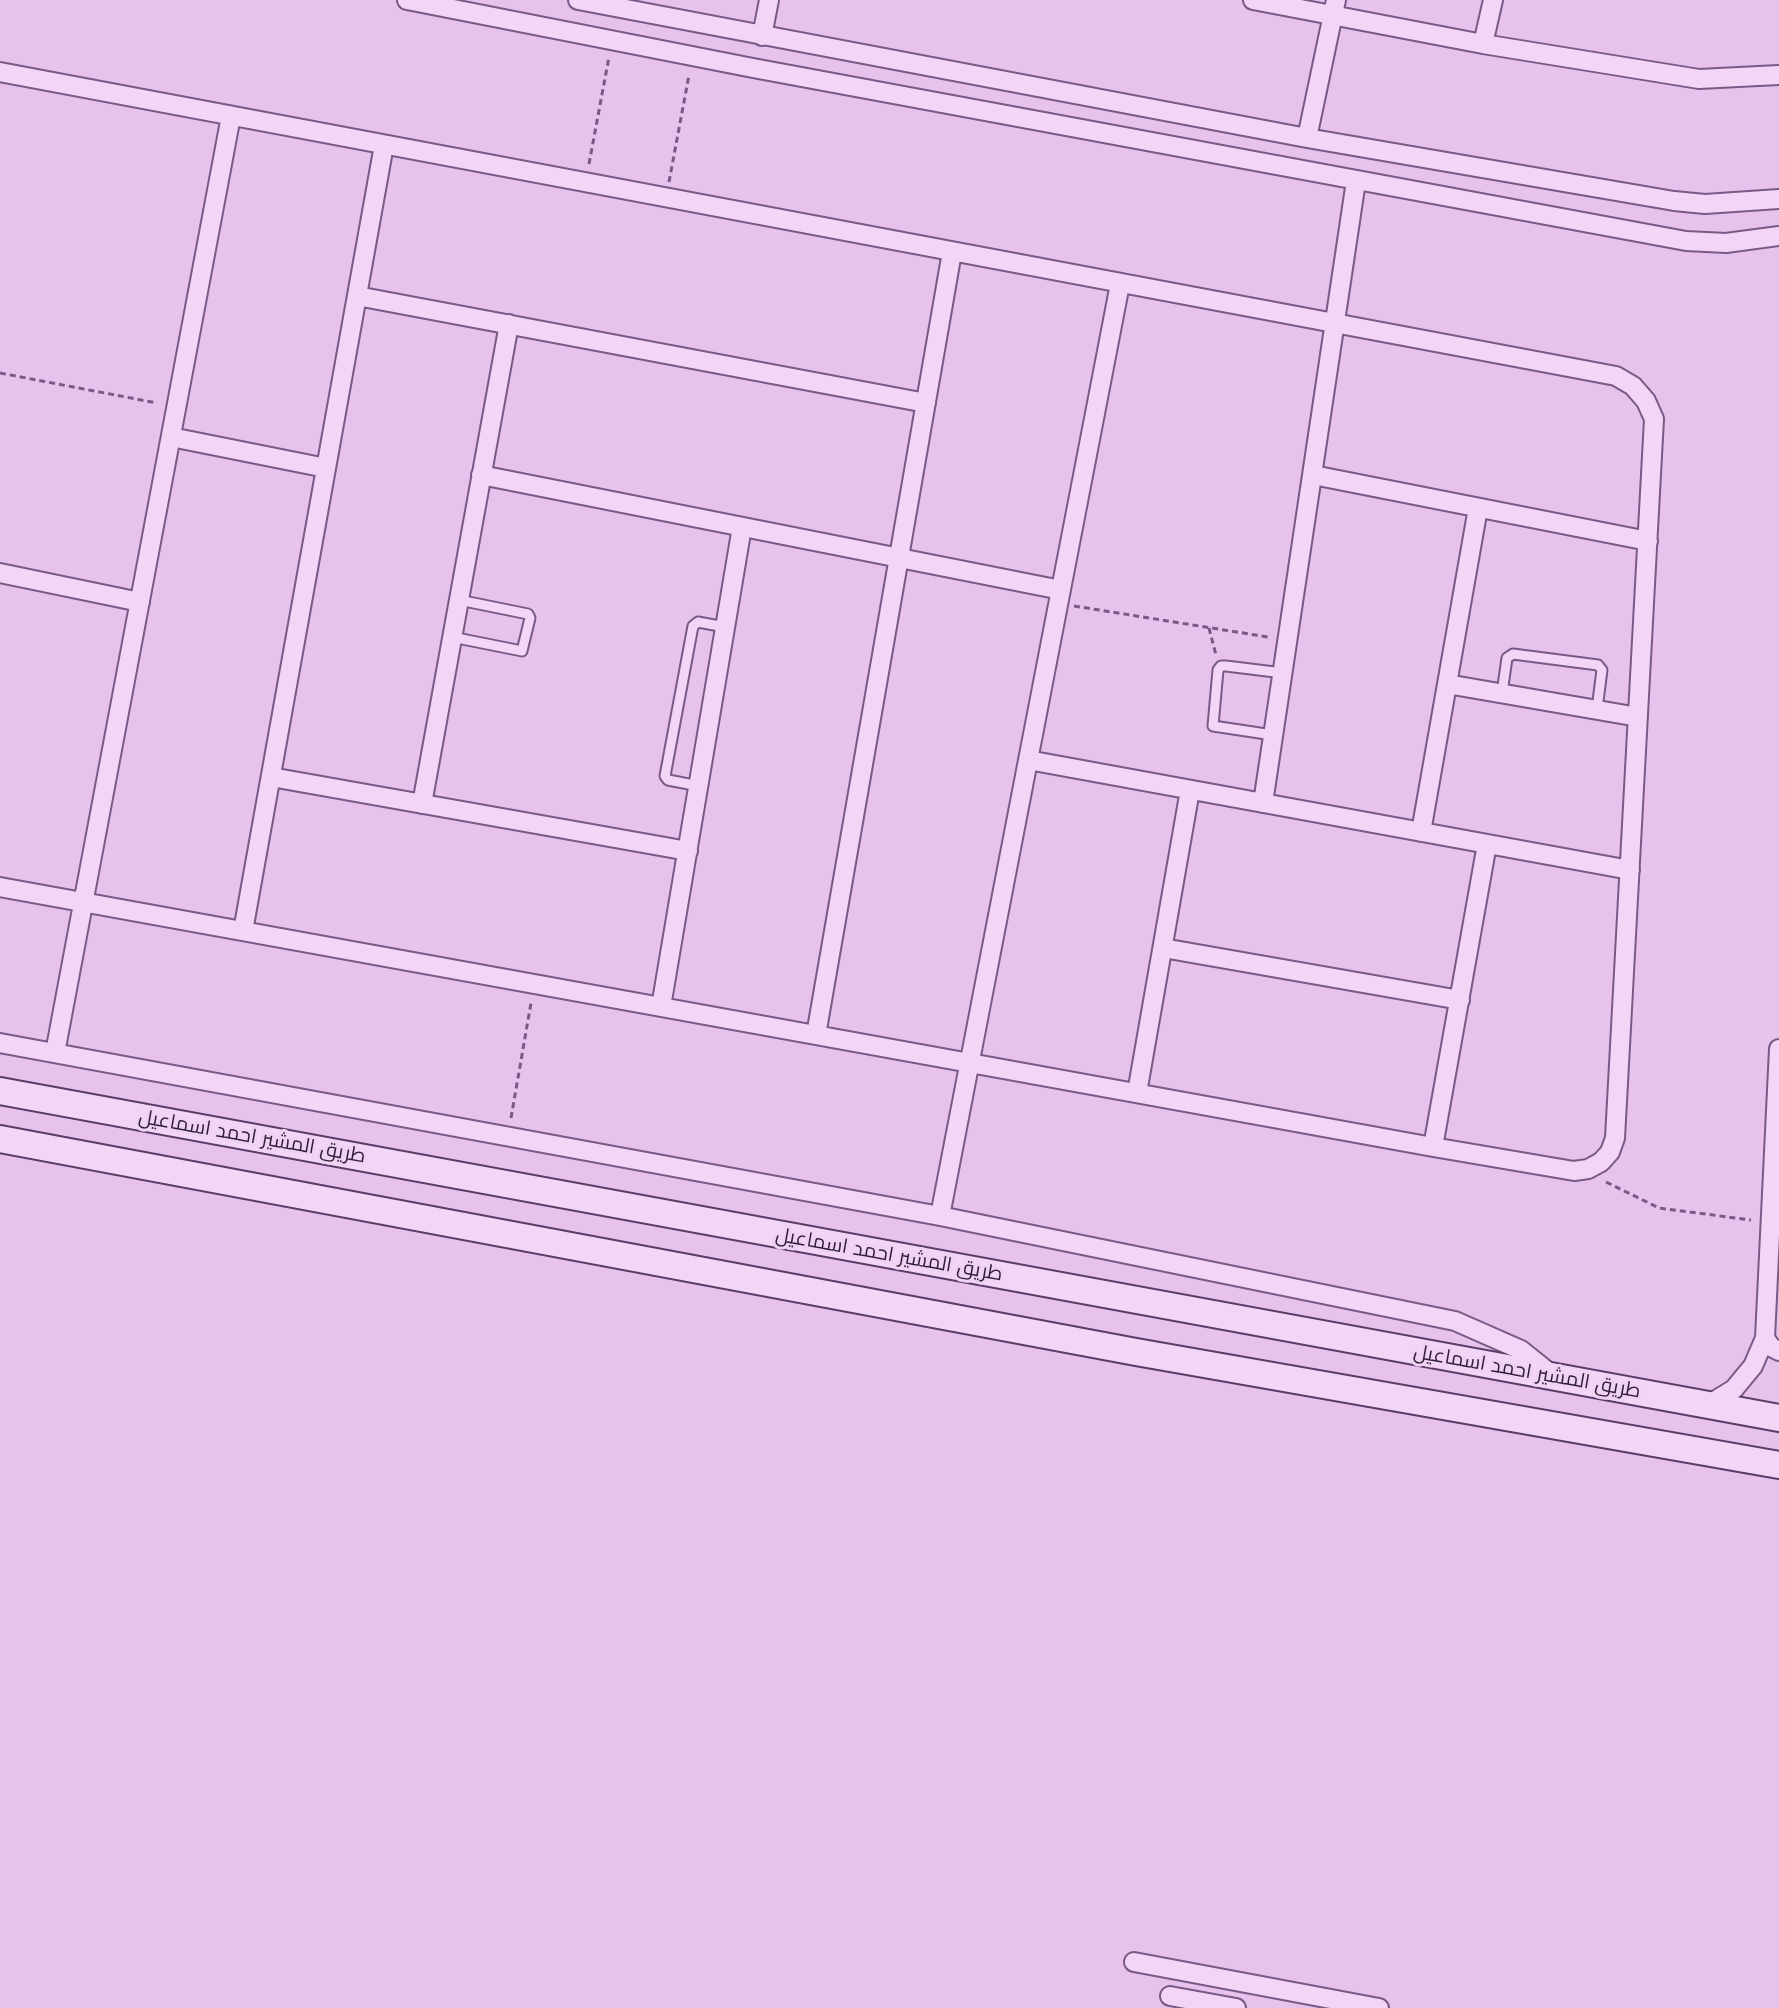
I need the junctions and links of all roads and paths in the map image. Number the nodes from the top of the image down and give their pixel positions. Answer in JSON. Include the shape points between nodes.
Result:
{"nodes":[{"id":1,"x":407,"y":0,"type":"edge"},
{"id":2,"x":578,"y":0,"type":"edge"},
{"id":3,"x":769,"y":0,"type":"edge"},
{"id":4,"x":1253,"y":0,"type":"edge"},
{"id":5,"x":1493,"y":0,"type":"edge"},
{"id":6,"x":1334,"y":8,"type":"edge"},
{"id":7,"x":762,"y":36,"type":"junction"},
{"id":8,"x":612,"y":40,"type":"junction"},
{"id":9,"x":1483,"y":44,"type":"junction"},
{"id":10,"x":692,"y":56,"type":"junction"},
{"id":11,"x":0,"y":72,"type":"edge"},
{"id":12,"x":1779,"y":75,"type":"edge"},
{"id":13,"x":231,"y":116,"type":"junction"},
{"id":14,"x":1307,"y":138,"type":"junction"},
{"id":15,"x":384,"y":145,"type":"junction"},
{"id":16,"x":1356,"y":181,"type":"junction"},
{"id":17,"x":585,"y":183,"type":"junction"},
{"id":18,"x":665,"y":198,"type":"junction"},
{"id":19,"x":1779,"y":199,"type":"edge"},
{"id":20,"x":1779,"y":236,"type":"edge"},
{"id":21,"x":952,"y":252,"type":"junction"},
{"id":22,"x":1120,"y":284,"type":"junction"},
{"id":23,"x":357,"y":296,"type":"junction"},
{"id":24,"x":509,"y":324,"type":"junction"},
{"id":25,"x":1336,"y":325,"type":"junction"},
{"id":26,"x":0,"y":373,"type":"edge"},
{"id":27,"x":926,"y":403,"type":"junction"},
{"id":28,"x":176,"y":406,"type":"junction"},
{"id":29,"x":171,"y":437,"type":"junction"},
{"id":30,"x":326,"y":468,"type":"junction"},
{"id":31,"x":481,"y":475,"type":"junction"},
{"id":32,"x":1313,"y":475,"type":"junction"},
{"id":33,"x":1478,"y":508,"type":"junction"},
{"id":34,"x":742,"y":527,"type":"junction"},
{"id":35,"x":1648,"y":541,"type":"junction"},
{"id":36,"x":899,"y":558,"type":"junction"},
{"id":37,"x":0,"y":573,"type":"edge"},
{"id":38,"x":1059,"y":596,"type":"junction"},
{"id":39,"x":459,"y":600,"type":"junction"},
{"id":40,"x":140,"y":602,"type":"junction"},
{"id":41,"x":726,"y":627,"type":"junction"},
{"id":42,"x":1209,"y":628,"type":"junction"},
{"id":43,"x":452,"y":637,"type":"junction"},
{"id":44,"x":1288,"y":641,"type":"junction"},
{"id":45,"x":1221,"y":666,"type":"junction"},
{"id":46,"x":1283,"y":673,"type":"junction"},
{"id":47,"x":1447,"y":684,"type":"junction"},
{"id":48,"x":1502,"y":693,"type":"junction"},
{"id":49,"x":1597,"y":709,"type":"junction"},
{"id":50,"x":1638,"y":717,"type":"junction"},
{"id":51,"x":1273,"y":735,"type":"junction"},
{"id":52,"x":1028,"y":760,"type":"junction"},
{"id":53,"x":271,"y":777,"type":"junction"},
{"id":54,"x":699,"y":786,"type":"junction"},
{"id":55,"x":1190,"y":790,"type":"junction"},
{"id":56,"x":1263,"y":803,"type":"junction"},
{"id":57,"x":422,"y":804,"type":"junction"},
{"id":58,"x":1421,"y":832,"type":"junction"},
{"id":59,"x":1487,"y":844,"type":"junction"},
{"id":60,"x":688,"y":851,"type":"junction"},
{"id":61,"x":1630,"y":870,"type":"junction"},
{"id":62,"x":0,"y":887,"type":"edge"},
{"id":63,"x":83,"y":902,"type":"junction"},
{"id":64,"x":243,"y":931,"type":"junction"},
{"id":65,"x":1163,"y":948,"type":"junction"},
{"id":66,"x":534,"y":984,"type":"junction"},
{"id":67,"x":1460,"y":1000,"type":"junction"},
{"id":68,"x":661,"y":1007,"type":"junction"},
{"id":69,"x":816,"y":1035,"type":"junction"},
{"id":70,"x":0,"y":1043,"type":"edge"},
{"id":71,"x":1779,"y":1049,"type":"edge"},
{"id":72,"x":55,"y":1053,"type":"junction"},
{"id":73,"x":969,"y":1063,"type":"junction"},
{"id":74,"x":0,"y":1091,"type":"edge"},
{"id":75,"x":1137,"y":1093,"type":"junction"},
{"id":76,"x":508,"y":1137,"type":"junction"},
{"id":77,"x":0,"y":1139,"type":"edge"},
{"id":78,"x":1433,"y":1147,"type":"junction"},
{"id":79,"x":1588,"y":1169,"type":"junction"},
{"id":80,"x":940,"y":1216,"type":"junction"},
{"id":81,"x":1771,"y":1223,"type":"junction"},
{"id":82,"x":1772,"y":1345,"type":"edge"},
{"id":83,"x":1557,"y":1378,"type":"junction"},
{"id":84,"x":1708,"y":1405,"type":"junction"},
{"id":85,"x":1779,"y":1418,"type":"edge"},
{"id":86,"x":1779,"y":1465,"type":"edge"},
{"id":87,"x":1134,"y":1962,"type":"dead end"},
{"id":88,"x":1170,"y":1996,"type":"dead end"},
{"id":89,"x":1236,"y":2008,"type":"edge"},
{"id":90,"x":1379,"y":2008,"type":"edge"}],
"edges":[{"from":1,"to":8,"type":"street"},
{"from":2,"to":7,"type":"street"},
{"from":3,"to":7,"type":"street"},
{"from":4,"to":6,"type":"street"},
{"from":5,"to":9,"type":"street"},
{"from":6,"to":9,"type":"street"},
{"from":6,"to":14,"type":"street"},
{"from":7,"to":14,"type":"street"},
{"from":8,"to":10,"type":"street"},
{"from":8,"to":17,"type":"path"},
{"from":9,"to":12,"type":"street","via":[[1699,79]]},
{"from":10,"to":16,"type":"street"},
{"from":10,"to":18,"type":"path"},
{"from":11,"to":13,"type":"street"},
{"from":13,"to":15,"type":"street"},
{"from":13,"to":28,"type":"street"},
{"from":14,"to":19,"type":"street","via":[[1674,201]]},
{"from":15,"to":17,"type":"street"},
{"from":15,"to":23,"type":"street"},
{"from":16,"to":20,"type":"street","via":[[1686,241],[1726,243]]},
{"from":16,"to":25,"type":"street"},
{"from":17,"to":18,"type":"street"},
{"from":18,"to":21,"type":"street"},
{"from":21,"to":22,"type":"street"},
{"from":21,"to":27,"type":"street"},
{"from":22,"to":25,"type":"street"},
{"from":22,"to":38,"type":"street"},
{"from":23,"to":24,"type":"street"},
{"from":23,"to":30,"type":"street"},
{"from":24,"to":27,"type":"street"},
{"from":24,"to":31,"type":"street"},
{"from":25,"to":32,"type":"street"},
{"from":25,"to":35,"type":"street","via":[[1616,376],[1633,386],[1654,419]]},
{"from":26,"to":28,"type":"path"},
{"from":27,"to":36,"type":"street"},
{"from":28,"to":29,"type":"street"},
{"from":29,"to":30,"type":"street"},
{"from":29,"to":40,"type":"street"},
{"from":30,"to":53,"type":"street"},
{"from":31,"to":34,"type":"street"},
{"from":31,"to":39,"type":"street"},
{"from":32,"to":33,"type":"street"},
{"from":32,"to":44,"type":"street"},
{"from":33,"to":35,"type":"street"},
{"from":33,"to":47,"type":"street"},
{"from":34,"to":36,"type":"street"},
{"from":34,"to":41,"type":"street"},
{"from":35,"to":50,"type":"street"},
{"from":36,"to":38,"type":"street"},
{"from":36,"to":69,"type":"street"},
{"from":37,"to":40,"type":"street"},
{"from":38,"to":42,"type":"path"},
{"from":38,"to":52,"type":"street"},
{"from":39,"to":43,"type":"street"},
{"from":39,"to":43,"type":"lane","via":[[530,618],[522,651]]},
{"from":40,"to":63,"type":"street"},
{"from":41,"to":54,"type":"street"},
{"from":41,"to":54,"type":"lane","via":[[698,622],[693,626],[665,776]]},
{"from":42,"to":44,"type":"path"},
{"from":42,"to":45,"type":"path"},
{"from":43,"to":57,"type":"street"},
{"from":44,"to":46,"type":"street"},
{"from":45,"to":46,"type":"lane"},
{"from":45,"to":51,"type":"lane","via":[[1213,726]]},
{"from":46,"to":51,"type":"street"},
{"from":47,"to":48,"type":"street"},
{"from":47,"to":58,"type":"street"},
{"from":48,"to":49,"type":"street"},
{"from":48,"to":49,"type":"lane","via":[[1507,658],[1513,654],[1598,665],[1602,670]]},
{"from":49,"to":50,"type":"street"},
{"from":50,"to":61,"type":"street"},
{"from":51,"to":56,"type":"street"},
{"from":52,"to":55,"type":"street"},
{"from":52,"to":73,"type":"street"},
{"from":53,"to":57,"type":"street"},
{"from":53,"to":64,"type":"street"},
{"from":54,"to":60,"type":"street"},
{"from":55,"to":56,"type":"street"},
{"from":55,"to":65,"type":"street"},
{"from":56,"to":58,"type":"street"},
{"from":57,"to":60,"type":"street"},
{"from":58,"to":59,"type":"street"},
{"from":59,"to":61,"type":"street"},
{"from":59,"to":67,"type":"street"},
{"from":60,"to":68,"type":"street"},
{"from":61,"to":79,"type":"street","via":[[1615,1138],[1610,1152]]},
{"from":62,"to":63,"type":"street"},
{"from":63,"to":64,"type":"street"},
{"from":63,"to":72,"type":"street"},
{"from":64,"to":66,"type":"street"},
{"from":65,"to":67,"type":"street"},
{"from":65,"to":75,"type":"street"},
{"from":66,"to":68,"type":"street"},
{"from":66,"to":76,"type":"path"},
{"from":67,"to":78,"type":"street"},
{"from":68,"to":69,"type":"street"},
{"from":69,"to":73,"type":"street"},
{"from":70,"to":72,"type":"street"},
{"from":71,"to":81,"type":"street"},
{"from":72,"to":76,"type":"street"},
{"from":73,"to":75,"type":"street"},
{"from":73,"to":80,"type":"street"},
{"from":74,"to":83,"type":"street","name":"طريق المشير احمد اسماعيل"},
{"from":75,"to":78,"type":"street"},
{"from":76,"to":80,"type":"street"},
{"from":77,"to":86,"type":"street","via":[[1136,1352]]},
{"from":78,"to":79,"type":"street"},
{"from":79,"to":81,"type":"path","via":[[1614,1188],[1659,1208]]},
{"from":80,"to":83,"type":"street","via":[[1455,1321],[1521,1350]]},
{"from":81,"to":82,"type":"street"},
{"from":82,"to":84,"type":"street","via":[[1734,1389]]},
{"from":83,"to":84,"type":"street","name":"طريق المشير احمد اسماعيل"},
{"from":84,"to":85,"type":"street","name":"طريق المشير احمد اسماعيل"},
{"from":87,"to":90,"type":"street"},
{"from":88,"to":89,"type":"street"}]}
